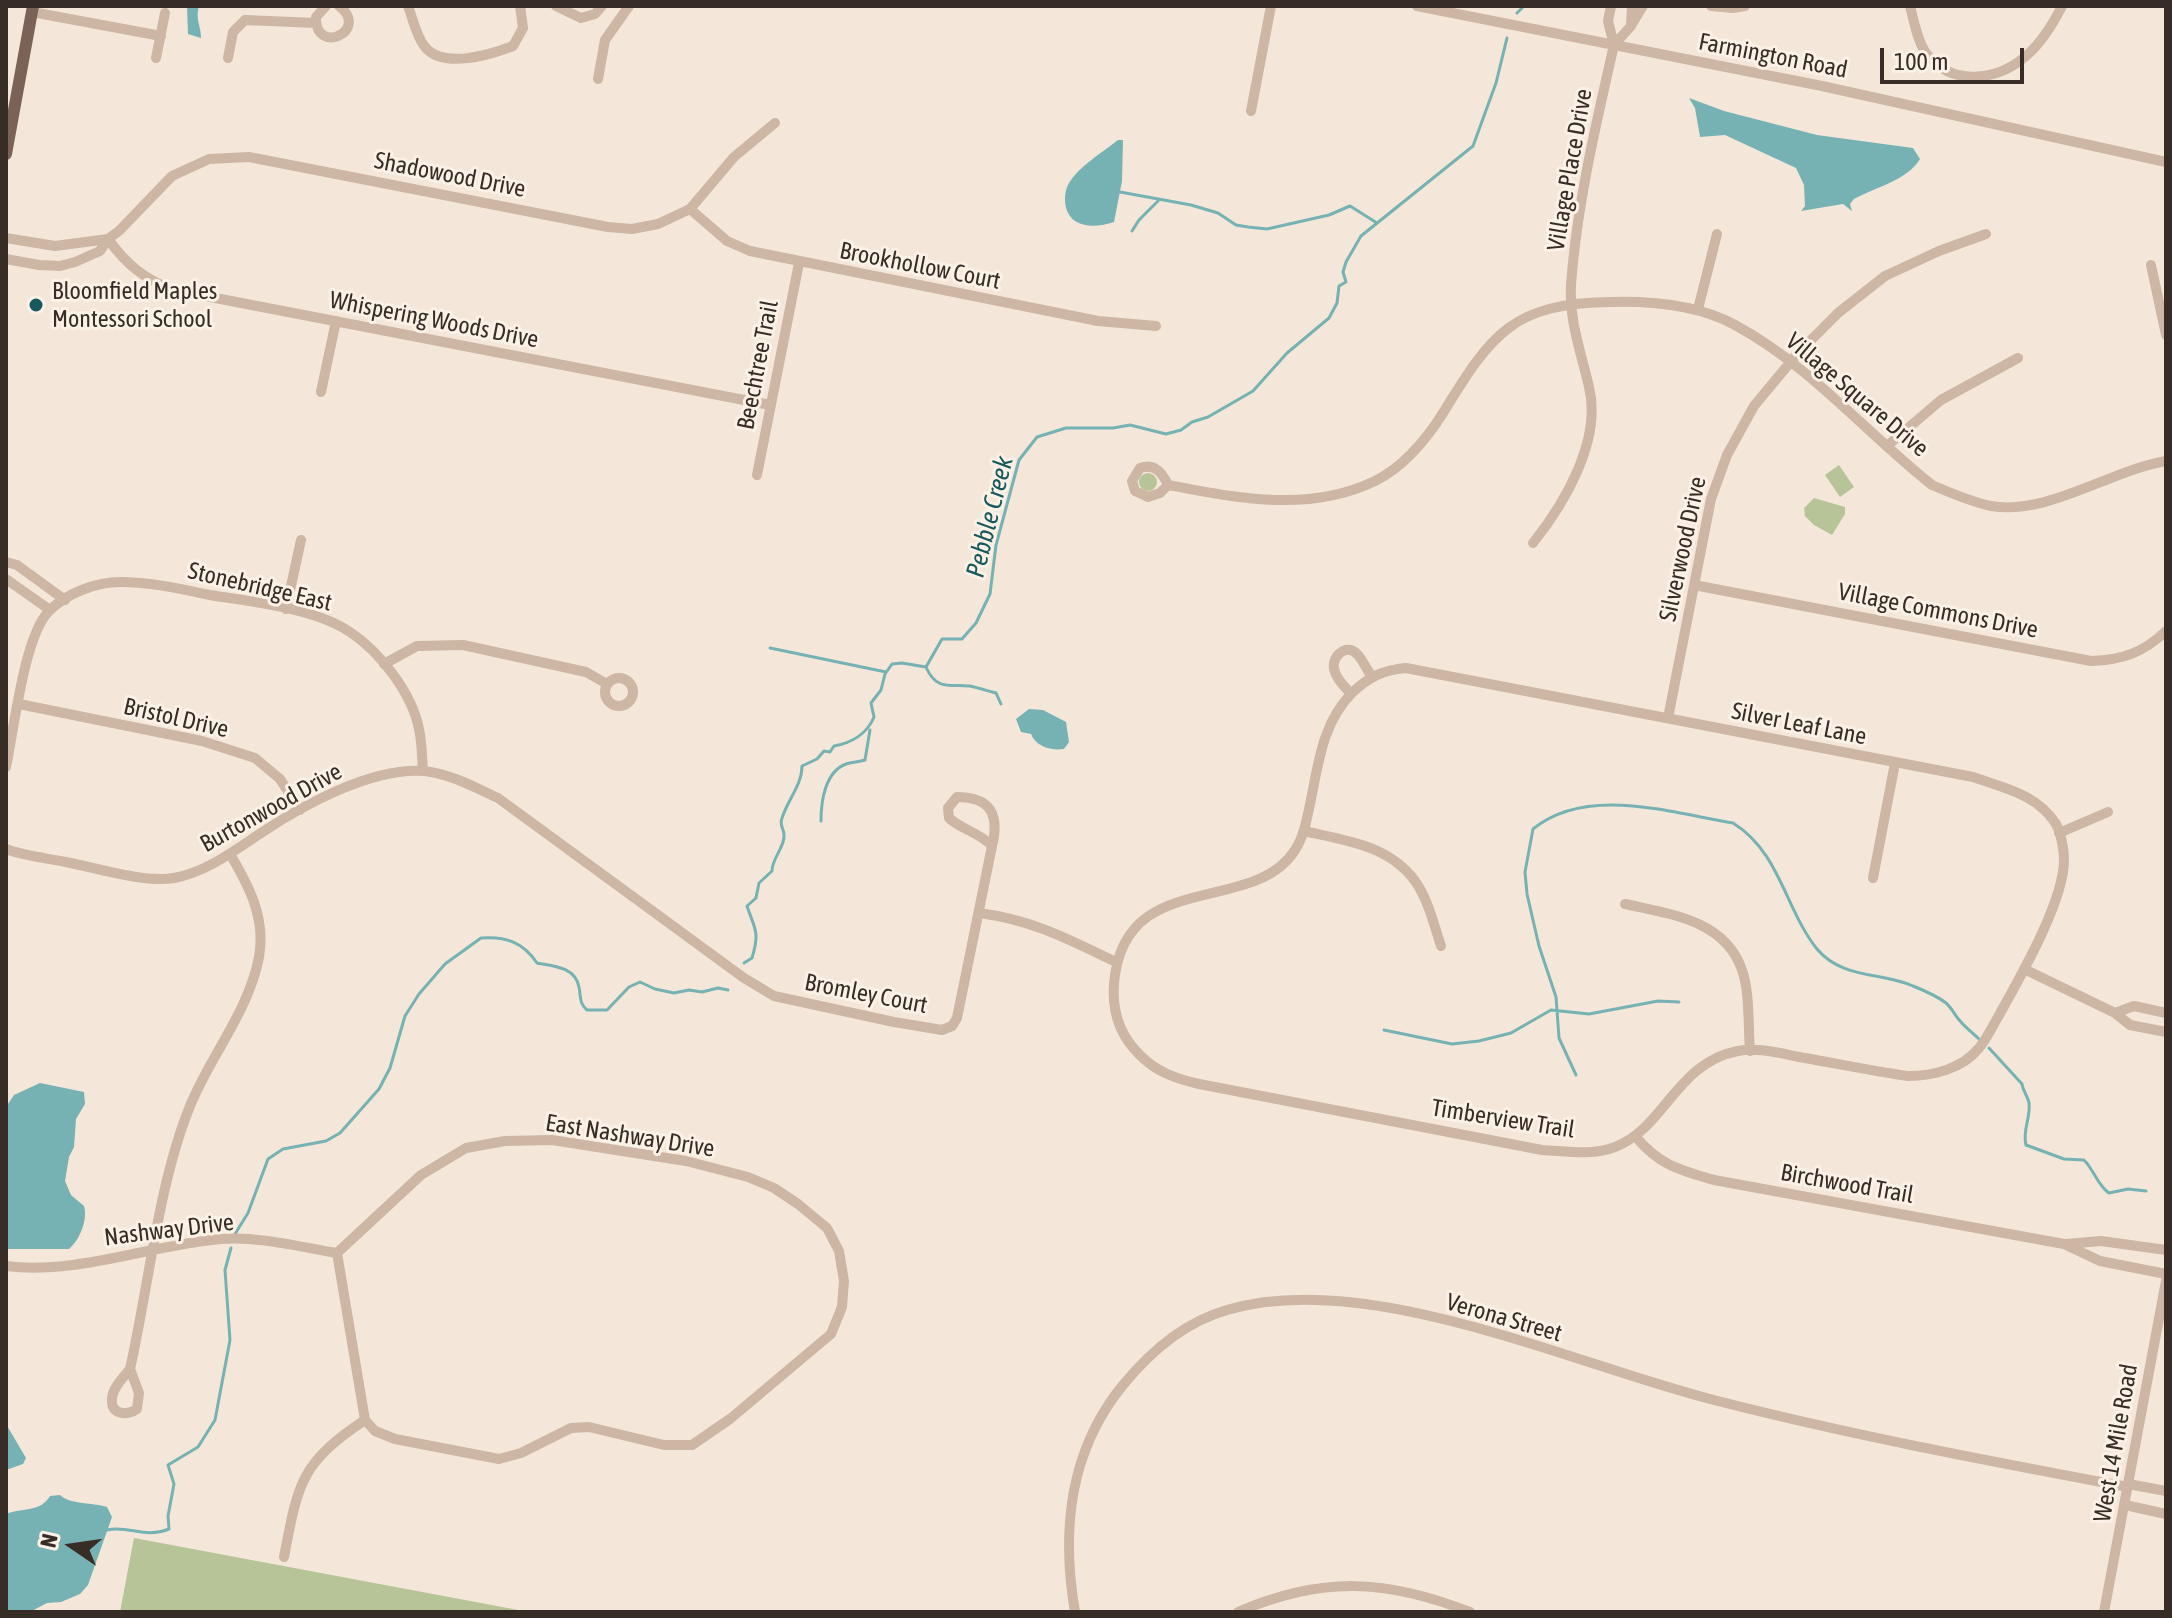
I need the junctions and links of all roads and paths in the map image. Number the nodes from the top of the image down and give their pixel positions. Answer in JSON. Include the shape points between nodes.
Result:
{"nodes":[{"id":1,"x":326,"y":6,"type":"edge"},
{"id":2,"x":339,"y":6,"type":"edge"},
{"id":3,"x":408,"y":6,"type":"edge"},
{"id":4,"x":520,"y":6,"type":"edge"},
{"id":5,"x":556,"y":6,"type":"edge"},
{"id":6,"x":602,"y":6,"type":"edge"},
{"id":7,"x":629,"y":6,"type":"edge"},
{"id":8,"x":1271,"y":6,"type":"edge"},
{"id":9,"x":1417,"y":6,"type":"edge"},
{"id":10,"x":1611,"y":6,"type":"edge"},
{"id":11,"x":1632,"y":6,"type":"edge"},
{"id":12,"x":1643,"y":6,"type":"edge"},
{"id":13,"x":1711,"y":6,"type":"edge"},
{"id":14,"x":1745,"y":6,"type":"edge"},
{"id":15,"x":1910,"y":6,"type":"edge"},
{"id":16,"x":2062,"y":6,"type":"edge"},
{"id":17,"x":32,"y":9,"type":"edge"},
{"id":18,"x":165,"y":13,"type":"dead end"},
{"id":19,"x":316,"y":23,"type":"junction"},
{"id":20,"x":1631,"y":26,"type":"junction"},
{"id":21,"x":161,"y":36,"type":"junction"},
{"id":22,"x":1614,"y":45,"type":"junction"},
{"id":23,"x":156,"y":58,"type":"dead end"},
{"id":24,"x":228,"y":58,"type":"dead end"},
{"id":25,"x":598,"y":79,"type":"dead end"},
{"id":26,"x":1251,"y":111,"type":"dead end"},
{"id":27,"x":775,"y":123,"type":"dead end"},
{"id":28,"x":6,"y":154,"type":"edge"},
{"id":29,"x":2166,"y":162,"type":"edge"},
{"id":30,"x":690,"y":209,"type":"junction"},
{"id":31,"x":1717,"y":234,"type":"dead end"},
{"id":32,"x":1986,"y":234,"type":"dead end"},
{"id":33,"x":6,"y":238,"type":"edge"},
{"id":34,"x":108,"y":239,"type":"junction"},
{"id":35,"x":6,"y":259,"type":"edge"},
{"id":36,"x":799,"y":263,"type":"junction"},
{"id":37,"x":2151,"y":265,"type":"dead end"},
{"id":38,"x":1570,"y":303,"type":"junction"},
{"id":39,"x":1698,"y":309,"type":"junction"},
{"id":40,"x":336,"y":321,"type":"junction"},
{"id":41,"x":1156,"y":326,"type":"dead end"},
{"id":42,"x":2166,"y":335,"type":"edge"},
{"id":43,"x":2018,"y":358,"type":"dead end"},
{"id":44,"x":1790,"y":361,"type":"junction"},
{"id":45,"x":321,"y":392,"type":"dead end"},
{"id":46,"x":770,"y":405,"type":"junction"},
{"id":47,"x":1887,"y":446,"type":"junction"},
{"id":48,"x":2166,"y":461,"type":"edge"},
{"id":49,"x":757,"y":475,"type":"dead end"},
{"id":50,"x":1168,"y":485,"type":"dead end"},
{"id":51,"x":301,"y":540,"type":"dead end"},
{"id":52,"x":1533,"y":543,"type":"dead end"},
{"id":53,"x":6,"y":562,"type":"edge"},
{"id":54,"x":6,"y":579,"type":"edge"},
{"id":55,"x":1694,"y":585,"type":"junction"},
{"id":56,"x":65,"y":600,"type":"junction"},
{"id":57,"x":286,"y":609,"type":"junction"},
{"id":58,"x":50,"y":610,"type":"junction"},
{"id":59,"x":2166,"y":631,"type":"edge"},
{"id":60,"x":384,"y":664,"type":"junction"},
{"id":61,"x":1372,"y":677,"type":"junction"},
{"id":62,"x":607,"y":684,"type":"dead end"},
{"id":63,"x":1351,"y":694,"type":"junction"},
{"id":64,"x":19,"y":704,"type":"junction"},
{"id":65,"x":1668,"y":718,"type":"junction"},
{"id":66,"x":1895,"y":763,"type":"junction"},
{"id":67,"x":6,"y":767,"type":"edge"},
{"id":68,"x":423,"y":771,"type":"junction"},
{"id":69,"x":300,"y":810,"type":"junction"},
{"id":70,"x":2108,"y":812,"type":"dead end"},
{"id":71,"x":1304,"y":831,"type":"junction"},
{"id":72,"x":2059,"y":833,"type":"junction"},
{"id":73,"x":992,"y":846,"type":"junction"},
{"id":74,"x":6,"y":849,"type":"edge"},
{"id":75,"x":230,"y":854,"type":"junction"},
{"id":76,"x":1873,"y":878,"type":"dead end"},
{"id":77,"x":1625,"y":904,"type":"dead end"},
{"id":78,"x":979,"y":913,"type":"junction"},
{"id":79,"x":1441,"y":946,"type":"dead end"},
{"id":80,"x":1116,"y":962,"type":"junction"},
{"id":81,"x":2024,"y":969,"type":"junction"},
{"id":82,"x":736,"y":973,"type":"joint"},
{"id":83,"x":2115,"y":1013,"type":"junction"},
{"id":84,"x":2166,"y":1013,"type":"edge"},
{"id":85,"x":2166,"y":1032,"type":"edge"},
{"id":86,"x":1750,"y":1051,"type":"junction"},
{"id":87,"x":1635,"y":1136,"type":"junction"},
{"id":88,"x":2064,"y":1244,"type":"junction"},
{"id":89,"x":154,"y":1249,"type":"junction"},
{"id":90,"x":2166,"y":1250,"type":"edge"},
{"id":91,"x":337,"y":1253,"type":"junction"},
{"id":92,"x":6,"y":1266,"type":"edge"},
{"id":93,"x":2166,"y":1274,"type":"edge"},
{"id":94,"x":2166,"y":1281,"type":"edge"},
{"id":95,"x":130,"y":1369,"type":"dead end"},
{"id":96,"x":365,"y":1420,"type":"junction"},
{"id":97,"x":2128,"y":1485,"type":"junction"},
{"id":98,"x":2166,"y":1491,"type":"edge"},
{"id":99,"x":2125,"y":1505,"type":"junction"},
{"id":100,"x":2166,"y":1514,"type":"edge"},
{"id":101,"x":284,"y":1557,"type":"dead end"},
{"id":102,"x":1075,"y":1612,"type":"edge"},
{"id":103,"x":1238,"y":1612,"type":"edge"},
{"id":104,"x":1470,"y":1612,"type":"edge"},
{"id":105,"x":2104,"y":1612,"type":"edge"}],
"edges":[{"from":1,"to":19,"type":"street"},
{"from":2,"to":19,"type":"street","via":[[349,23],[340,36],[324,36]]},
{"from":3,"to":4,"type":"street","via":[[422,44],[442,59],[459,60],[513,46],[523,28]]},
{"from":5,"to":6,"type":"street","via":[[581,18]]},
{"from":7,"to":25,"type":"street","via":[[605,40]]},
{"from":8,"to":26,"type":"street"},
{"from":9,"to":22,"type":"street","name":"Farmington Road"},
{"from":10,"to":22,"type":"street","via":[[1608,21]]},
{"from":11,"to":20,"type":"street"},
{"from":12,"to":20,"type":"street"},
{"from":13,"to":14,"type":"street"},
{"from":15,"to":16,"type":"street","via":[[1926,53],[1949,72],[1977,78],[2001,72],[2026,56]]},
{"from":17,"to":21,"type":"street"},
{"from":17,"to":28,"type":"main road"},
{"from":18,"to":21,"type":"street"},
{"from":19,"to":24,"type":"street","via":[[245,20],[233,32]]},
{"from":20,"to":22,"type":"street"},
{"from":21,"to":23,"type":"street"},
{"from":22,"to":29,"type":"street","name":"Farmington Road"},
{"from":22,"to":38,"type":"street","name":"Village Place Drive","via":[[1574,243]]},
{"from":27,"to":30,"type":"street","name":"Shadowood Drive","via":[[734,157]]},
{"from":30,"to":34,"type":"street","name":"Shadowood Drive","via":[[658,224],[620,229],[249,157],[221,157],[172,176]]},
{"from":30,"to":36,"type":"street","name":"Brookhollow Court","via":[[738,247]]},
{"from":31,"to":39,"type":"street"},
{"from":32,"to":44,"type":"street","name":"Silverwood Drive","via":[[1885,276]]},
{"from":33,"to":34,"type":"street","via":[[55,246]]},
{"from":34,"to":35,"type":"street","name":"Shadowood Drive","via":[[100,251],[60,266]]},
{"from":34,"to":40,"type":"street","name":"Whispering Woods Drive","via":[[145,278],[163,286]]},
{"from":36,"to":41,"type":"street","name":"Brookhollow Court","via":[[1098,321]]},
{"from":36,"to":46,"type":"street","name":"Beechtree Trail"},
{"from":37,"to":42,"type":"street"},
{"from":38,"to":39,"type":"street","name":"Village Square Drive","via":[[1640,301]]},
{"from":38,"to":50,"type":"street","name":"Village Square Drive","via":[[1539,310],[1495,337],[1421,444],[1375,481],[1331,495],[1281,502]]},
{"from":38,"to":52,"type":"street","name":"Village Place Drive","via":[[1590,390],[1591,418],[1577,471],[1556,514]]},
{"from":39,"to":44,"type":"street","name":"Village Square Drive"},
{"from":40,"to":45,"type":"street"},
{"from":40,"to":46,"type":"street","name":"Whispering Woods Drive"},
{"from":43,"to":47,"type":"street","via":[[1941,400]]},
{"from":44,"to":47,"type":"street","name":"Village Square Drive"},
{"from":44,"to":55,"type":"street","name":"Silverwood Drive","via":[[1754,406],[1727,455],[1711,499]]},
{"from":46,"to":49,"type":"street","name":"Beechtree Trail"},
{"from":47,"to":48,"type":"street","name":"Village Square Drive","via":[[1932,485],[1994,507],[2059,498]]},
{"from":51,"to":57,"type":"street"},
{"from":53,"to":56,"type":"street"},
{"from":54,"to":58,"type":"street"},
{"from":55,"to":59,"type":"street","name":"Village Commons Drive","via":[[2091,661],[2132,655]]},
{"from":55,"to":65,"type":"street","name":"Silverwood Drive"},
{"from":56,"to":57,"type":"street","name":"Stonebridge East","via":[[82,589],[119,581]]},
{"from":56,"to":58,"type":"street","name":"Stonebridge East"},
{"from":57,"to":60,"type":"street","name":"Stonebridge East","via":[[349,631]]},
{"from":58,"to":64,"type":"street","via":[[31,644]]},
{"from":60,"to":62,"type":"street","via":[[417,646],[463,645],[586,672]]},
{"from":60,"to":68,"type":"street","name":"Stonebridge East","via":[[419,727]]},
{"from":61,"to":63,"type":"street","name":"Silver Leaf Lane"},
{"from":61,"to":63,"type":"street","via":[[1355,652],[1339,653],[1335,672]]},
{"from":61,"to":65,"type":"street","name":"Silver Leaf Lane","via":[[1386,669],[1422,670]]},
{"from":63,"to":71,"type":"street","name":"Silver Leaf Lane","via":[[1325,731]]},
{"from":64,"to":67,"type":"street"},
{"from":64,"to":69,"type":"street","name":"Bristol Drive","via":[[202,741],[255,758],[280,779]]},
{"from":65,"to":66,"type":"street","name":"Silver Leaf Lane"},
{"from":66,"to":72,"type":"street","name":"Silver Leaf Lane","via":[[1973,777],[2030,797]]},
{"from":66,"to":76,"type":"street"},
{"from":68,"to":69,"type":"street","name":"Burtonwood Drive","via":[[359,782]]},
{"from":68,"to":82,"type":"street","name":"Burtonwood Drive","via":[[452,777],[498,798]]},
{"from":69,"to":75,"type":"street","name":"Burtonwood Drive"},
{"from":70,"to":72,"type":"street"},
{"from":71,"to":79,"type":"street","via":[[1389,855],[1415,881]]},
{"from":71,"to":80,"type":"street","name":"Silver Leaf Lane","via":[[1282,865],[1254,883],[1185,898],[1149,918],[1134,931]]},
{"from":72,"to":81,"type":"street","via":[[2064,861],[2055,900]]},
{"from":73,"to":73,"type":"street","name":"Bromley Court","via":[[949,818],[948,808],[957,797],[978,799],[991,811]]},
{"from":73,"to":78,"type":"street","name":"Bromley Court"},
{"from":74,"to":75,"type":"street","name":"Burtonwood Drive","via":[[172,878]]},
{"from":75,"to":89,"type":"street","via":[[252,890],[260,928],[259,957],[242,1005],[190,1105],[174,1152]]},
{"from":77,"to":86,"type":"street","via":[[1707,926],[1724,940],[1742,970]]},
{"from":78,"to":80,"type":"street","via":[[1045,928]]},
{"from":78,"to":82,"type":"street","name":"Bromley Court","via":[[957,1018],[947,1029],[774,996]]},
{"from":80,"to":87,"type":"street","name":"Timberview Trail","via":[[1114,1010],[1120,1027],[1141,1056],[1174,1077],[1542,1150],[1589,1153]]},
{"from":81,"to":83,"type":"street"},
{"from":81,"to":86,"type":"street","name":"Timberview Trail","via":[[1979,1049],[1955,1067],[1908,1076]]},
{"from":83,"to":84,"type":"street","via":[[2134,1006]]},
{"from":83,"to":85,"type":"street","via":[[2130,1025]]},
{"from":86,"to":87,"type":"street","name":"Timberview Trail","via":[[1722,1056],[1691,1074]]},
{"from":87,"to":88,"type":"street","name":"Birchwood Trail","via":[[1661,1163],[1714,1180]]},
{"from":88,"to":90,"type":"street","name":"Birchwood Trail","via":[[2101,1241]]},
{"from":88,"to":93,"type":"street","name":"Birchwood Trail","via":[[2100,1261]]},
{"from":89,"to":91,"type":"street","name":"Nashway Drive","via":[[223,1239]]},
{"from":89,"to":92,"type":"street","name":"Nashway Drive","via":[[49,1268]]},
{"from":89,"to":95,"type":"street"},
{"from":91,"to":96,"type":"street"},
{"from":91,"to":96,"type":"street","name":"East Nashway Drive","via":[[421,1175],[466,1148],[552,1140],[686,1161],[748,1177],[798,1204],[827,1228],[839,1251],[842,1307],[831,1334],[692,1445],[571,1428],[499,1459],[395,1439]]},
{"from":94,"to":97,"type":"street","name":"West 14 Mile Road"},
{"from":96,"to":101,"type":"street","via":[[316,1458],[296,1497]]},
{"from":97,"to":98,"type":"street","name":"Verona Street"},
{"from":97,"to":99,"type":"street","name":"West 14 Mile Road"},
{"from":97,"to":102,"type":"street","name":"Verona Street","via":[[1778,1416],[1384,1307],[1281,1300],[1227,1310],[1190,1325],[1144,1359],[1104,1407],[1074,1487],[1067,1534]]},
{"from":99,"to":100,"type":"street"},
{"from":99,"to":105,"type":"street","name":"West 14 Mile Road"},
{"from":103,"to":104,"type":"street","via":[[1301,1589],[1350,1584],[1403,1591]]}]}
